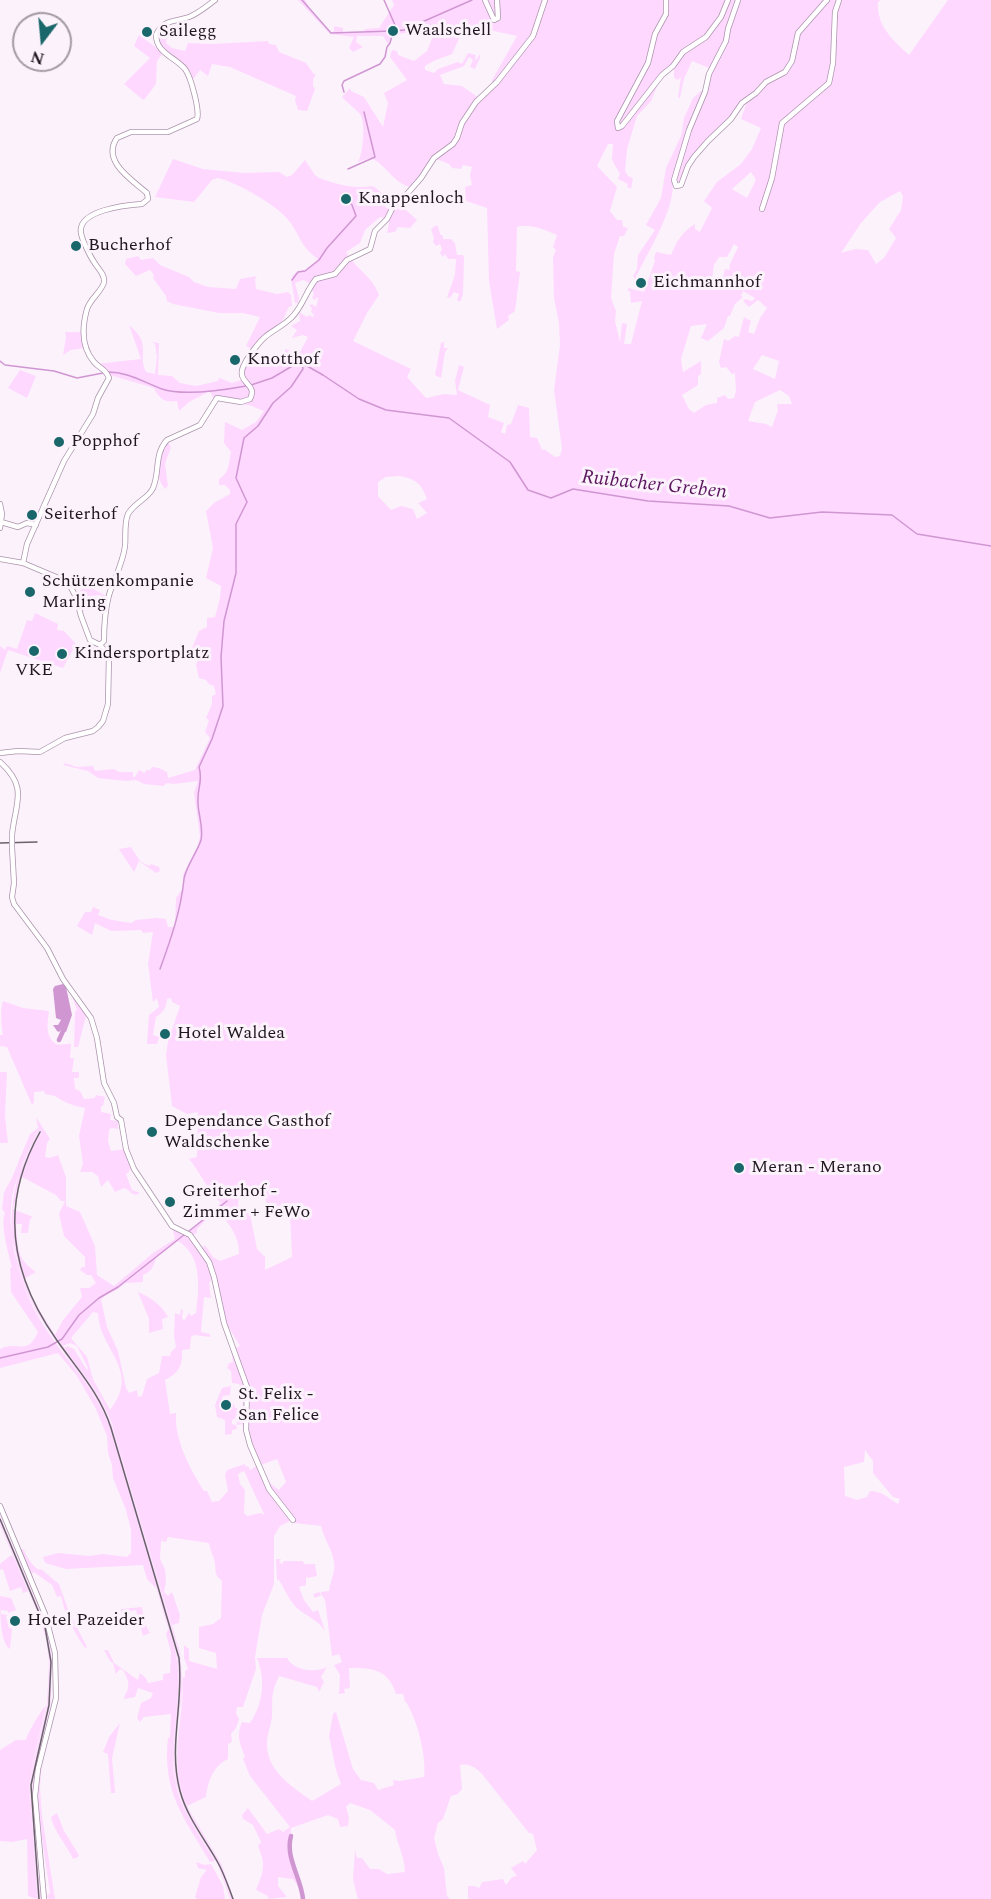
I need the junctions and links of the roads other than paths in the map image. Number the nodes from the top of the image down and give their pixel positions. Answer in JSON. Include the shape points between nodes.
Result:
{"nodes":[{"id":1,"x":215,"y":0,"type":"edge"},
{"id":2,"x":485,"y":0,"type":"edge"},
{"id":3,"x":497,"y":0,"type":"edge"},
{"id":4,"x":545,"y":0,"type":"edge"},
{"id":5,"x":666,"y":0,"type":"edge"},
{"id":6,"x":729,"y":0,"type":"edge"},
{"id":7,"x":738,"y":0,"type":"edge"},
{"id":8,"x":827,"y":0,"type":"edge"},
{"id":9,"x":839,"y":0,"type":"edge"},
{"id":10,"x":762,"y":209,"type":"dead end"},
{"id":11,"x":0,"y":504,"type":"edge"},
{"id":12,"x":0,"y":525,"type":"edge"},
{"id":13,"x":36,"y":525,"type":"junction"},
{"id":14,"x":0,"y":559,"type":"edge"},
{"id":15,"x":23,"y":563,"type":"junction"},
{"id":16,"x":100,"y":645,"type":"junction"},
{"id":17,"x":0,"y":753,"type":"edge"},
{"id":18,"x":0,"y":762,"type":"edge"},
{"id":19,"x":0,"y":1506,"type":"edge"},
{"id":20,"x":293,"y":1520,"type":"dead end"},
{"id":21,"x":45,"y":1899,"type":"edge"}],
"edges":[{"from":1,"to":13,"type":"street","via":[[190,17],[165,23],[156,35],[159,47],[186,71],[197,119],[168,132],[130,132],[117,138],[114,159],[147,193],[148,199],[142,204],[95,213],[81,226],[80,232],[104,283],[91,299],[83,335],[92,360],[110,378],[64,461]]},
{"from":2,"to":3,"type":"street","via":[[494,20],[498,18]]},
{"from":4,"to":16,"type":"street","via":[[533,36],[476,102],[462,123],[458,138],[434,158],[407,194],[396,201],[375,231],[370,249],[347,260],[335,274],[316,279],[293,317],[265,337],[245,362],[241,374],[252,387],[250,399],[242,402],[217,398],[200,424],[163,444],[152,492],[136,504],[127,518],[125,546]]},
{"from":5,"to":6,"type":"street","via":[[666,14],[655,34],[648,63],[617,122],[618,128],[683,52],[706,37]]},
{"from":7,"to":8,"type":"street","via":[[726,41],[709,74],[686,139],[674,180],[676,186],[681,185],[694,157],[742,103],[785,72],[792,61],[798,33]]},
{"from":9,"to":10,"type":"street","via":[[829,83],[782,123]]},
{"from":11,"to":12,"type":"street"},
{"from":12,"to":13,"type":"street"},
{"from":13,"to":15,"type":"street"},
{"from":14,"to":15,"type":"street"},
{"from":15,"to":16,"type":"street","via":[[68,582],[90,640]]},
{"from":16,"to":17,"type":"street","via":[[110,655],[108,704],[98,727],[40,752]]},
{"from":18,"to":20,"type":"street","bridge":true,"via":[[11,773],[19,796],[12,835],[14,904],[91,1018],[104,1083],[121,1120],[134,1168],[172,1226],[190,1235],[209,1262],[224,1323],[247,1387],[246,1430],[250,1445],[269,1489]]},
{"from":19,"to":21,"type":"street","via":[[45,1614],[55,1653],[56,1698],[35,1796]]}]}
